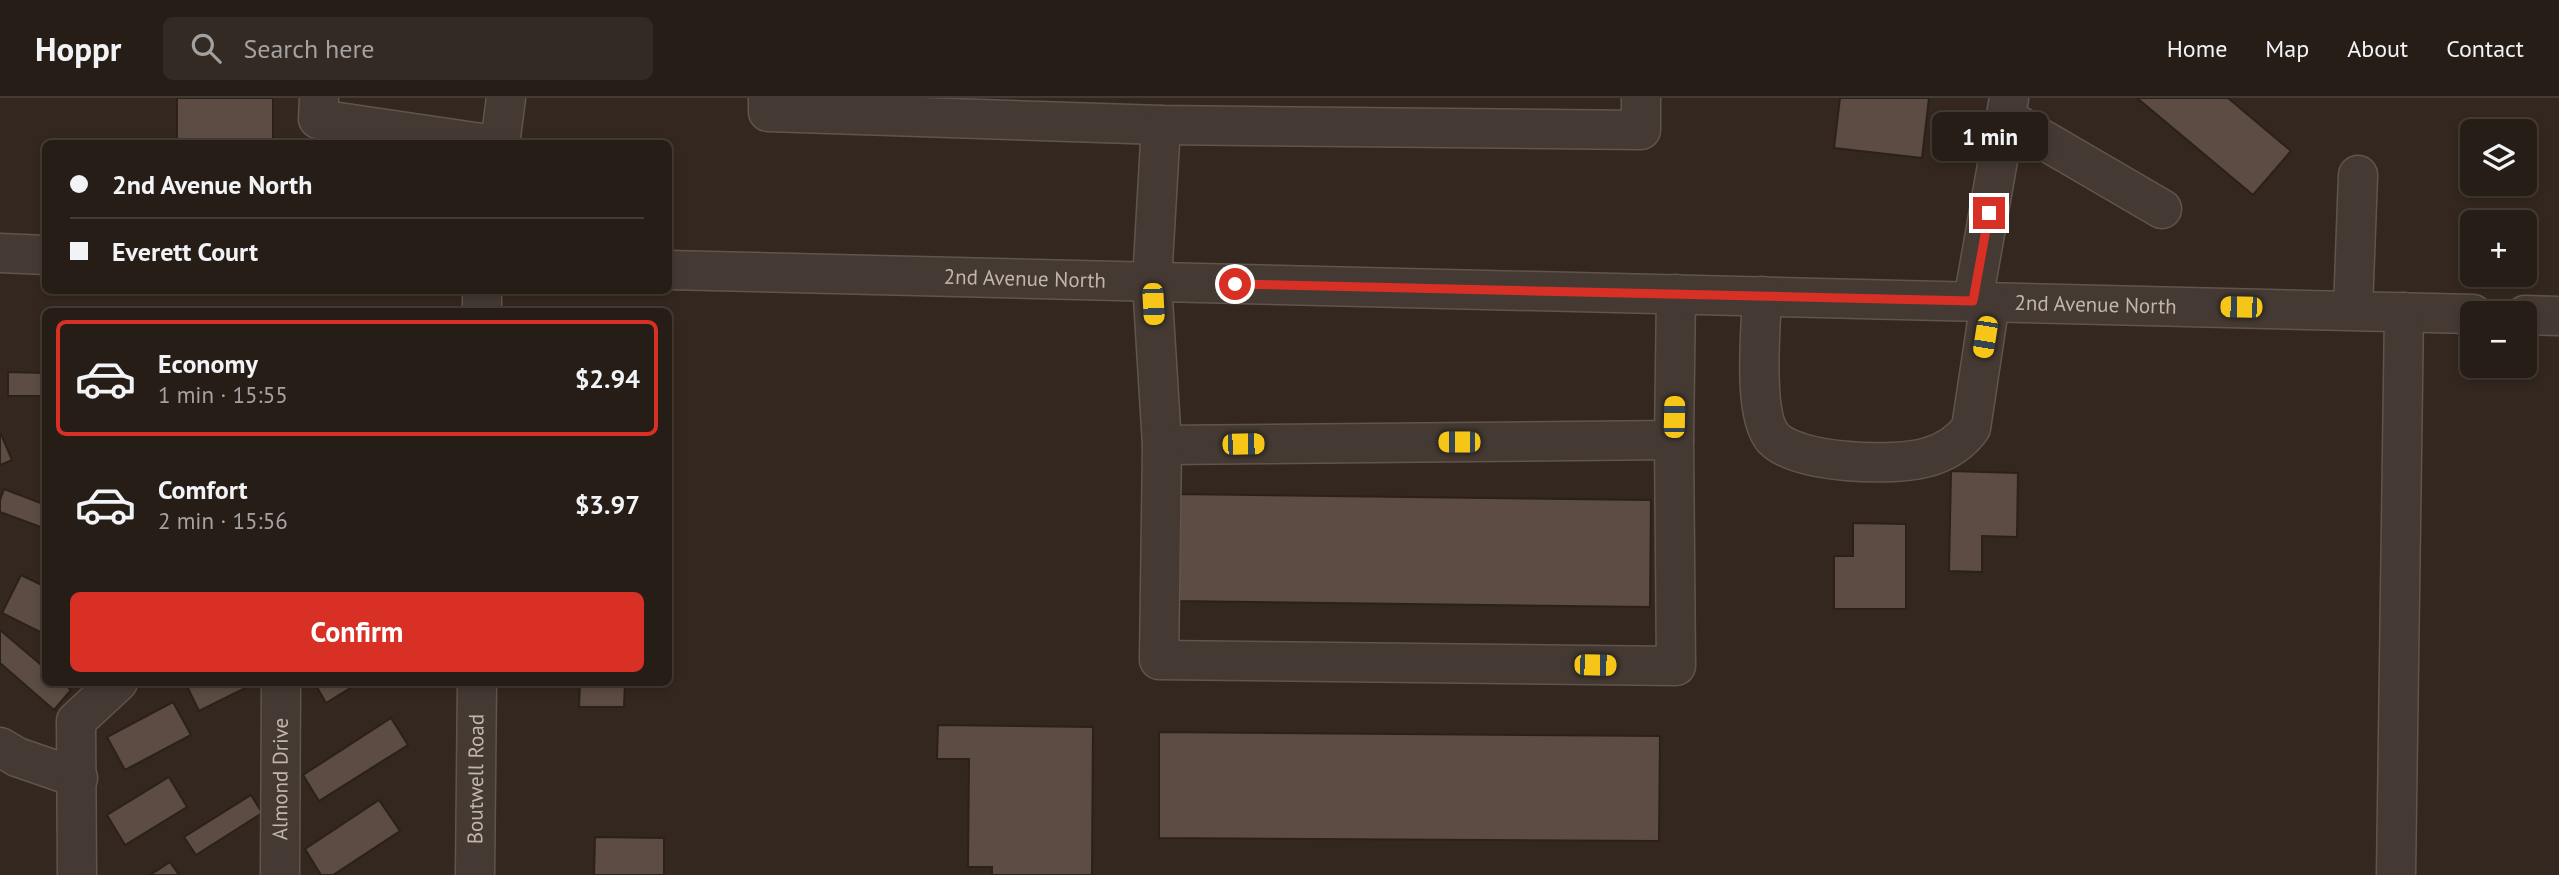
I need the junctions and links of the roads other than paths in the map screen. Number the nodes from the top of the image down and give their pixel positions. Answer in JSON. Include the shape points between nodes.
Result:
{"nodes":[{"id":1,"x":319,"y":98,"type":"edge"},
{"id":2,"x":506,"y":98,"type":"edge"},
{"id":3,"x":768,"y":98,"type":"edge"},
{"id":4,"x":1641,"y":98,"type":"edge"},
{"id":5,"x":2008,"y":108,"type":"edge"},
{"id":6,"x":1161,"y":125,"type":"junction"},
{"id":7,"x":461,"y":140,"type":"edge"},
{"id":8,"x":500,"y":140,"type":"edge"},
{"id":9,"x":2358,"y":175,"type":"dead end"},
{"id":10,"x":2162,"y":209,"type":"dead end"},
{"id":11,"x":0,"y":253,"type":"edge"},
{"id":12,"x":42,"y":255,"type":"edge"},
{"id":13,"x":672,"y":270,"type":"edge"},
{"id":14,"x":1152,"y":282,"type":"junction"},
{"id":15,"x":1676,"y":294,"type":"junction"},
{"id":16,"x":1762,"y":296,"type":"junction"},
{"id":17,"x":1982,"y":301,"type":"junction"},
{"id":18,"x":2353,"y":310,"type":"junction"},
{"id":19,"x":2404,"y":312,"type":"junction"},
{"id":20,"x":2460,"y":314,"type":"edge"},
{"id":21,"x":2537,"y":315,"type":"edge"},
{"id":22,"x":2559,"y":316,"type":"edge"},
{"id":23,"x":1674,"y":440,"type":"junction"},
{"id":24,"x":1162,"y":445,"type":"junction"},
{"id":25,"x":114,"y":686,"type":"edge"},
{"id":26,"x":281,"y":686,"type":"edge"},
{"id":27,"x":477,"y":686,"type":"edge"},
{"id":28,"x":0,"y":747,"type":"edge"},
{"id":29,"x":78,"y":778,"type":"junction"},
{"id":30,"x":77,"y":875,"type":"edge"},
{"id":31,"x":280,"y":875,"type":"edge"},
{"id":32,"x":475,"y":875,"type":"edge"},
{"id":33,"x":2396,"y":875,"type":"edge"}],
"edges":[{"from":1,"to":7,"type":"street","via":[[318,119]]},
{"from":2,"to":8,"type":"street"},
{"from":3,"to":6,"type":"street","via":[[768,112]]},
{"from":4,"to":6,"type":"street","via":[[1641,130]]},
{"from":5,"to":10,"type":"street"},
{"from":5,"to":17,"type":"street"},
{"from":6,"to":14,"type":"street"},
{"from":9,"to":18,"type":"street"},
{"from":11,"to":12,"type":"street"},
{"from":13,"to":14,"type":"street","name":"2nd Avenue North"},
{"from":14,"to":15,"type":"street","name":"2nd Avenue North"},
{"from":14,"to":24,"type":"street"},
{"from":15,"to":16,"type":"street","name":"2nd Avenue North"},
{"from":15,"to":23,"type":"street"},
{"from":16,"to":17,"type":"street","name":"2nd Avenue North"},
{"from":16,"to":17,"type":"street","via":[[1762,414],[1773,438],[1804,456],[1874,463],[1926,458],[1961,441],[1971,428]]},
{"from":17,"to":18,"type":"street","name":"2nd Avenue North"},
{"from":18,"to":19,"type":"street","name":"2nd Avenue North"},
{"from":19,"to":20,"type":"street","name":"2nd Avenue North"},
{"from":19,"to":33,"type":"street"},
{"from":21,"to":22,"type":"street"},
{"from":23,"to":24,"type":"street"},
{"from":23,"to":24,"type":"street","via":[[1676,666],[1158,660]]},
{"from":25,"to":29,"type":"street","via":[[76,721]]},
{"from":26,"to":31,"type":"street","name":"Almond Drive"},
{"from":27,"to":32,"type":"street","name":"Boutwell Road"},
{"from":28,"to":29,"type":"street"},
{"from":29,"to":30,"type":"street"}]}
